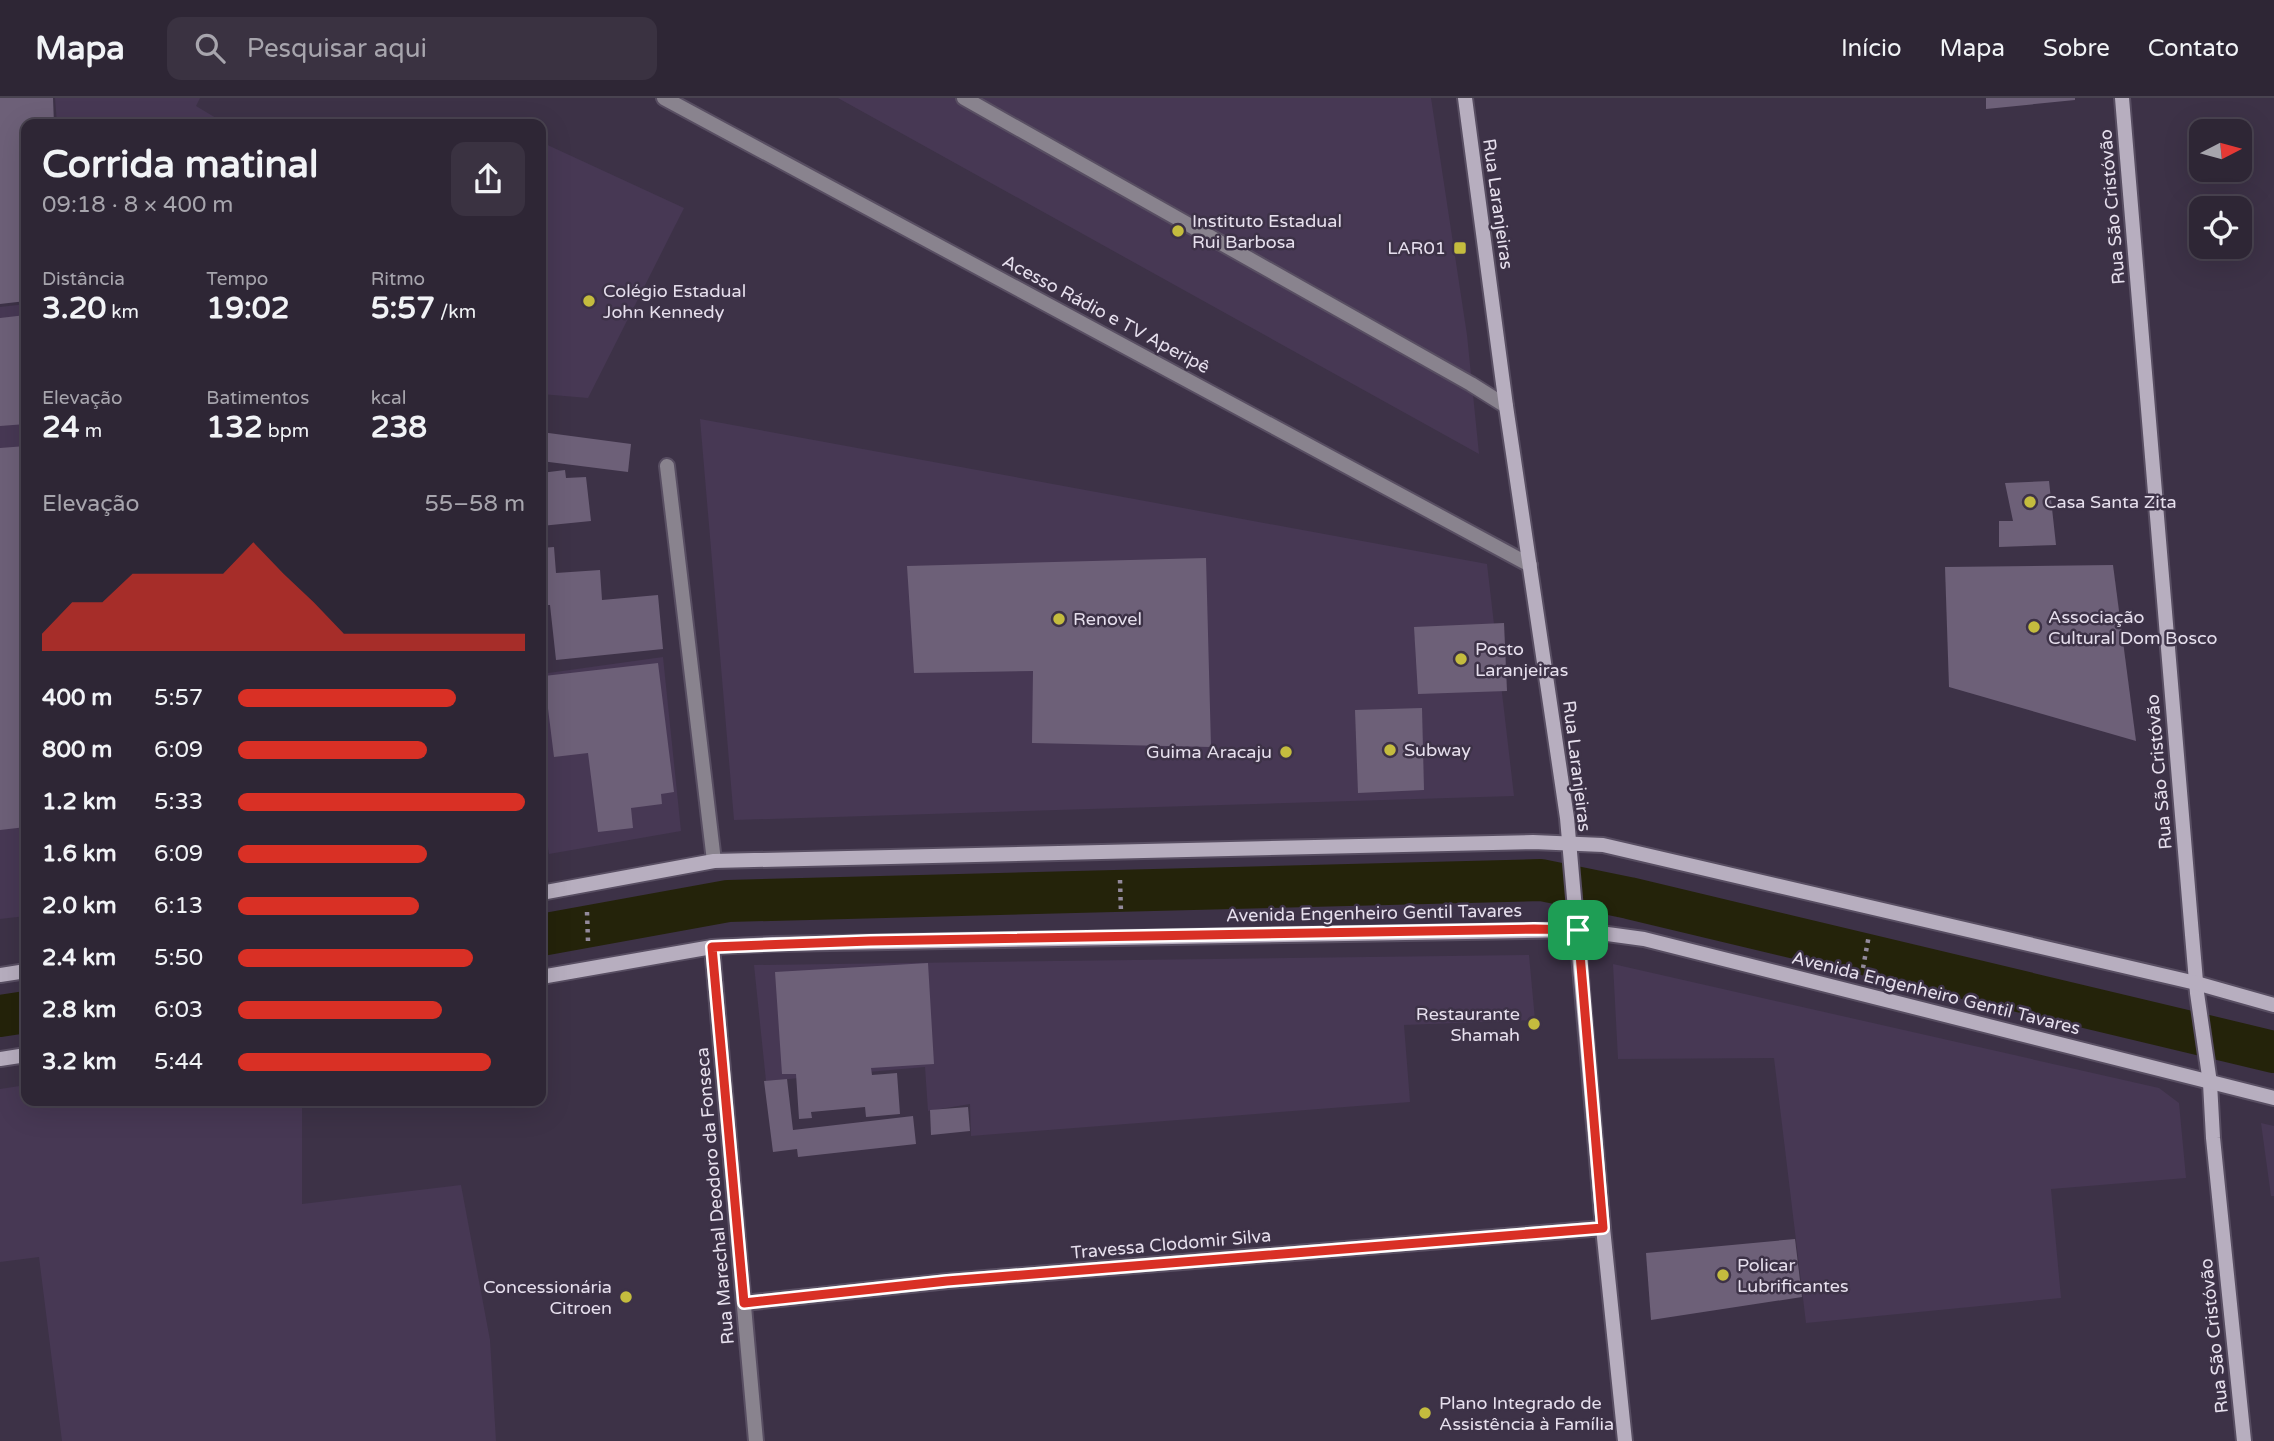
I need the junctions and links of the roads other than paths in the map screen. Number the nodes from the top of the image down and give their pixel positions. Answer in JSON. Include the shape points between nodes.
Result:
{"nodes":[{"id":1,"x":664,"y":98,"type":"edge"},
{"id":2,"x":964,"y":98,"type":"edge"},
{"id":3,"x":1465,"y":98,"type":"edge"},
{"id":4,"x":2122,"y":98,"type":"edge"},
{"id":5,"x":1506,"y":406,"type":"junction"},
{"id":6,"x":667,"y":466,"type":"dead end"},
{"id":7,"x":1530,"y":565,"type":"junction"},
{"id":8,"x":1568,"y":843,"type":"junction"},
{"id":9,"x":715,"y":861,"type":"junction"},
{"id":10,"x":546,"y":892,"type":"edge"},
{"id":11,"x":1577,"y":925,"type":"junction"},
{"id":12,"x":712,"y":947,"type":"junction"},
{"id":13,"x":21,"y":972,"type":"edge"},
{"id":14,"x":0,"y":975,"type":"edge"},
{"id":15,"x":546,"y":977,"type":"edge"},
{"id":16,"x":2196,"y":988,"type":"junction"},
{"id":17,"x":2274,"y":1005,"type":"edge"},
{"id":18,"x":21,"y":1056,"type":"edge"},
{"id":19,"x":0,"y":1059,"type":"edge"},
{"id":20,"x":2210,"y":1079,"type":"junction"},
{"id":21,"x":2274,"y":1098,"type":"edge"},
{"id":22,"x":1603,"y":1228,"type":"junction"},
{"id":23,"x":744,"y":1303,"type":"junction"},
{"id":24,"x":757,"y":1441,"type":"edge"},
{"id":25,"x":1625,"y":1441,"type":"edge"},
{"id":26,"x":2244,"y":1441,"type":"edge"}],
"edges":[{"from":1,"to":7,"type":"street","name":"Acesso Rádio e TV Aperipê"},
{"from":2,"to":5,"type":"street"},
{"from":3,"to":5,"type":"main road","name":"Rua Laranjeiras"},
{"from":4,"to":16,"type":"main road","name":"Rua São Cristóvão"},
{"from":5,"to":7,"type":"main road","name":"Rua Laranjeiras"},
{"from":6,"to":9,"type":"street"},
{"from":7,"to":8,"type":"main road","name":"Rua Laranjeiras"},
{"from":8,"to":9,"type":"main road"},
{"from":8,"to":11,"type":"main road","name":"Rua Laranjeiras"},
{"from":8,"to":16,"type":"main road","via":[[1617,848]]},
{"from":9,"to":10,"type":"main road"},
{"from":11,"to":12,"type":"main road","name":"Avenida Engenheiro Gentil Tavares"},
{"from":11,"to":20,"type":"main road","name":"Avenida Engenheiro Gentil Tavares"},
{"from":11,"to":22,"type":"main road","name":"Rua Laranjeiras"},
{"from":12,"to":15,"type":"main road","name":"Avenida Engenheiro Gentil Tavares"},
{"from":12,"to":23,"type":"street","name":"Rua Marechal Deodoro da Fonseca"},
{"from":13,"to":14,"type":"main road"},
{"from":16,"to":17,"type":"main road"},
{"from":16,"to":20,"type":"main road","name":"Rua São Cristóvão"},
{"from":18,"to":19,"type":"main road"},
{"from":20,"to":21,"type":"main road","name":"Avenida Engenheiro Gentil Tavares"},
{"from":20,"to":26,"type":"main road","name":"Rua São Cristóvão"},
{"from":22,"to":23,"type":"street","name":"Travessa Clodomir Silva","via":[[947,1281]]},
{"from":22,"to":25,"type":"main road","name":"Rua Laranjeiras"},
{"from":23,"to":24,"type":"street","name":"Rua Marechal Deodoro da Fonseca"}]}
